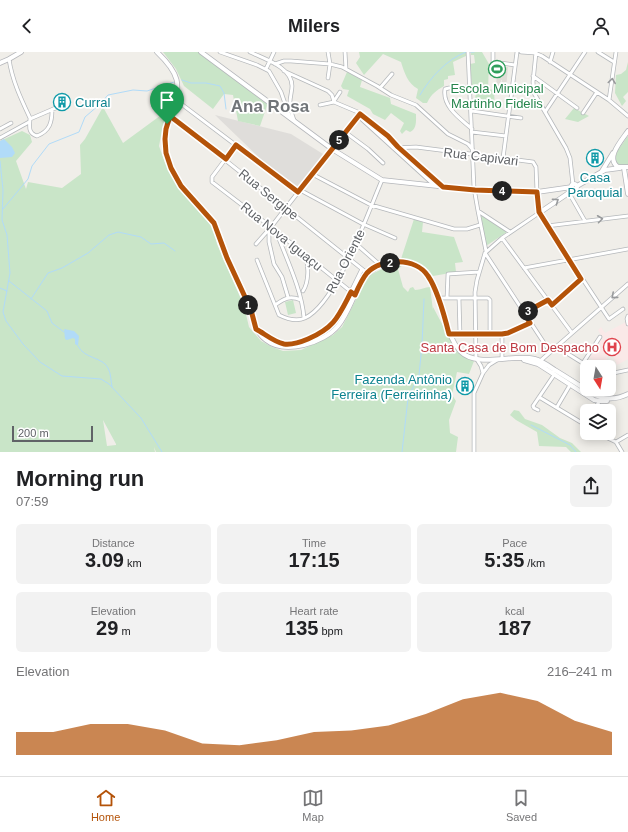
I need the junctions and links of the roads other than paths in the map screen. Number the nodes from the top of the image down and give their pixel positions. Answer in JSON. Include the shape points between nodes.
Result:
{"nodes":[{"id":1,"x":21,"y":52,"type":"edge"},
{"id":2,"x":157,"y":52,"type":"edge"},
{"id":3,"x":201,"y":52,"type":"edge"},
{"id":4,"x":220,"y":52,"type":"edge"},
{"id":5,"x":250,"y":52,"type":"edge"},
{"id":6,"x":274,"y":52,"type":"edge"},
{"id":7,"x":328,"y":52,"type":"edge"},
{"id":8,"x":345,"y":52,"type":"edge"},
{"id":9,"x":468,"y":52,"type":"edge"},
{"id":10,"x":494,"y":52,"type":"edge"},
{"id":11,"x":517,"y":52,"type":"edge"},
{"id":12,"x":521,"y":52,"type":"edge"},
{"id":13,"x":553,"y":52,"type":"edge"},
{"id":14,"x":585,"y":52,"type":"edge"},
{"id":15,"x":598,"y":52,"type":"edge"},
{"id":16,"x":616,"y":52,"type":"edge"},
{"id":17,"x":535,"y":53,"type":"edge"},
{"id":18,"x":9,"y":59,"type":"junction"},
{"id":19,"x":269,"y":62,"type":"junction"},
{"id":20,"x":550,"y":62,"type":"junction"},
{"id":21,"x":614,"y":62,"type":"junction"},
{"id":22,"x":0,"y":63,"type":"edge"},
{"id":23,"x":275,"y":64,"type":"junction"},
{"id":24,"x":330,"y":64,"type":"junction"},
{"id":25,"x":515,"y":65,"type":"junction"},
{"id":26,"x":266,"y":69,"type":"junction"},
{"id":27,"x":346,"y":69,"type":"junction"},
{"id":28,"x":284,"y":71,"type":"junction"},
{"id":29,"x":392,"y":74,"type":"dead end"},
{"id":30,"x":570,"y":74,"type":"junction"},
{"id":31,"x":533,"y":76,"type":"junction"},
{"id":32,"x":328,"y":78,"type":"dead end"},
{"id":33,"x":470,"y":87,"type":"junction"},
{"id":34,"x":380,"y":88,"type":"junction"},
{"id":35,"x":340,"y":92,"type":"dead end"},
{"id":36,"x":598,"y":92,"type":"junction"},
{"id":37,"x":558,"y":94,"type":"junction"},
{"id":38,"x":176,"y":100,"type":"junction"},
{"id":39,"x":609,"y":100,"type":"junction"},
{"id":40,"x":334,"y":101,"type":"junction"},
{"id":41,"x":320,"y":105,"type":"dead end"},
{"id":42,"x":58,"y":108,"type":"dead end"},
{"id":43,"x":577,"y":108,"type":"dead end"},
{"id":44,"x":52,"y":110,"type":"junction"},
{"id":45,"x":472,"y":111,"type":"junction"},
{"id":46,"x":545,"y":112,"type":"junction"},
{"id":47,"x":583,"y":113,"type":"dead end"},
{"id":48,"x":359,"y":115,"type":"junction"},
{"id":49,"x":170,"y":116,"type":"junction"},
{"id":50,"x":509,"y":116,"type":"junction"},
{"id":51,"x":628,"y":116,"type":"edge"},
{"id":52,"x":521,"y":118,"type":"dead end"},
{"id":53,"x":292,"y":119,"type":"junction"},
{"id":54,"x":29,"y":121,"type":"junction"},
{"id":55,"x":11,"y":124,"type":"dead end"},
{"id":56,"x":0,"y":129,"type":"edge"},
{"id":57,"x":472,"y":130,"type":"junction"},
{"id":58,"x":628,"y":131,"type":"edge"},
{"id":59,"x":345,"y":132,"type":"junction"},
{"id":60,"x":506,"y":136,"type":"junction"},
{"id":61,"x":0,"y":138,"type":"edge"},
{"id":62,"x":236,"y":145,"type":"junction"},
{"id":63,"x":398,"y":147,"type":"junction"},
{"id":64,"x":393,"y":148,"type":"junction"},
{"id":65,"x":332,"y":149,"type":"junction"},
{"id":66,"x":473,"y":150,"type":"junction"},
{"id":67,"x":614,"y":151,"type":"junction"},
{"id":68,"x":473,"y":154,"type":"junction"},
{"id":69,"x":503,"y":158,"type":"junction"},
{"id":70,"x":226,"y":159,"type":"junction"},
{"id":71,"x":383,"y":163,"type":"dead end"},
{"id":72,"x":626,"y":168,"type":"edge"},
{"id":73,"x":312,"y":174,"type":"junction"},
{"id":74,"x":599,"y":174,"type":"junction"},
{"id":75,"x":382,"y":180,"type":"junction"},
{"id":76,"x":435,"y":186,"type":"junction"},
{"id":77,"x":443,"y":187,"type":"junction"},
{"id":78,"x":574,"y":187,"type":"junction"},
{"id":79,"x":475,"y":190,"type":"junction"},
{"id":80,"x":299,"y":191,"type":"junction"},
{"id":81,"x":537,"y":192,"type":"junction"},
{"id":82,"x":569,"y":193,"type":"junction"},
{"id":83,"x":628,"y":194,"type":"edge"},
{"id":84,"x":371,"y":205,"type":"junction"},
{"id":85,"x":286,"y":207,"type":"junction"},
{"id":86,"x":539,"y":210,"type":"junction"},
{"id":87,"x":478,"y":211,"type":"junction"},
{"id":88,"x":628,"y":216,"type":"edge"},
{"id":89,"x":585,"y":221,"type":"junction"},
{"id":90,"x":363,"y":224,"type":"junction"},
{"id":91,"x":480,"y":225,"type":"junction"},
{"id":92,"x":547,"y":226,"type":"junction"},
{"id":93,"x":270,"y":228,"type":"junction"},
{"id":94,"x":275,"y":230,"type":"junction"},
{"id":95,"x":510,"y":232,"type":"junction"},
{"id":96,"x":395,"y":238,"type":"dead end"},
{"id":97,"x":502,"y":238,"type":"junction"},
{"id":98,"x":355,"y":243,"type":"junction"},
{"id":99,"x":256,"y":244,"type":"dead end"},
{"id":100,"x":628,"y":249,"type":"edge"},
{"id":101,"x":485,"y":252,"type":"junction"},
{"id":102,"x":305,"y":254,"type":"junction"},
{"id":103,"x":349,"y":258,"type":"junction"},
{"id":104,"x":257,"y":260,"type":"dead end"},
{"id":105,"x":570,"y":260,"type":"junction"},
{"id":106,"x":380,"y":265,"type":"junction"},
{"id":107,"x":524,"y":268,"type":"junction"},
{"id":108,"x":362,"y":269,"type":"junction"},
{"id":109,"x":479,"y":272,"type":"junction"},
{"id":110,"x":367,"y":273,"type":"junction"},
{"id":111,"x":581,"y":279,"type":"junction"},
{"id":112,"x":338,"y":281,"type":"junction"},
{"id":113,"x":628,"y":284,"type":"edge"},
{"id":114,"x":303,"y":291,"type":"dead end"},
{"id":115,"x":353,"y":294,"type":"junction"},
{"id":116,"x":288,"y":297,"type":"junction"},
{"id":117,"x":475,"y":297,"type":"junction"},
{"id":118,"x":438,"y":298,"type":"junction"},
{"id":119,"x":447,"y":298,"type":"junction"},
{"id":120,"x":459,"y":298,"type":"junction"},
{"id":121,"x":301,"y":300,"type":"junction"},
{"id":122,"x":548,"y":300,"type":"junction"},
{"id":123,"x":275,"y":305,"type":"junction"},
{"id":124,"x":552,"y":305,"type":"junction"},
{"id":125,"x":601,"y":308,"type":"junction"},
{"id":126,"x":623,"y":309,"type":"dead end"},
{"id":127,"x":524,"y":313,"type":"junction"},
{"id":128,"x":628,"y":316,"type":"edge"},
{"id":129,"x":304,"y":318,"type":"junction"},
{"id":130,"x":530,"y":323,"type":"junction"},
{"id":131,"x":628,"y":324,"type":"edge"},
{"id":132,"x":572,"y":333,"type":"junction"},
{"id":133,"x":449,"y":334,"type":"junction"},
{"id":134,"x":460,"y":334,"type":"junction"},
{"id":135,"x":475,"y":334,"type":"junction"},
{"id":136,"x":490,"y":334,"type":"junction"},
{"id":137,"x":502,"y":334,"type":"junction"},
{"id":138,"x":600,"y":337,"type":"dead end"},
{"id":139,"x":550,"y":352,"type":"junction"},
{"id":140,"x":565,"y":352,"type":"dead end"},
{"id":141,"x":478,"y":359,"type":"junction"},
{"id":142,"x":502,"y":359,"type":"junction"},
{"id":143,"x":497,"y":360,"type":"junction"},
{"id":144,"x":585,"y":360,"type":"edge"},
{"id":145,"x":580,"y":361,"type":"edge"},
{"id":146,"x":539,"y":362,"type":"junction"},
{"id":147,"x":628,"y":370,"type":"edge"},
{"id":148,"x":483,"y":373,"type":"junction"},
{"id":149,"x":616,"y":373,"type":"edge"},
{"id":150,"x":554,"y":375,"type":"junction"},
{"id":151,"x":570,"y":385,"type":"junction"},
{"id":152,"x":628,"y":395,"type":"edge"},
{"id":153,"x":539,"y":397,"type":"junction"},
{"id":154,"x":601,"y":400,"type":"junction"},
{"id":155,"x":598,"y":404,"type":"edge"},
{"id":156,"x":557,"y":407,"type":"junction"},
{"id":157,"x":538,"y":410,"type":"dead end"},
{"id":158,"x":580,"y":422,"type":"edge"},
{"id":159,"x":628,"y":435,"type":"edge"},
{"id":160,"x":612,"y":440,"type":"edge"},
{"id":161,"x":616,"y":442,"type":"junction"},
{"id":162,"x":474,"y":452,"type":"edge"},
{"id":163,"x":622,"y":452,"type":"edge"}],
"edges":[{"from":1,"to":18,"type":"main road"},
{"from":2,"to":38,"type":"main road","via":[[175,73],[178,86]]},
{"from":3,"to":53,"type":"main road"},
{"from":4,"to":26,"type":"street"},
{"from":5,"to":19,"type":"street"},
{"from":6,"to":19,"type":"street"},
{"from":7,"to":24,"type":"street"},
{"from":8,"to":27,"type":"street"},
{"from":9,"to":33,"type":"street"},
{"from":10,"to":25,"type":"street","via":[[493,62]]},
{"from":11,"to":25,"type":"street"},
{"from":12,"to":17,"type":"street"},
{"from":13,"to":20,"type":"street"},
{"from":14,"to":30,"type":"street"},
{"from":15,"to":21,"type":"street"},
{"from":16,"to":21,"type":"street"},
{"from":17,"to":20,"type":"street"},
{"from":17,"to":31,"type":"street"},
{"from":18,"to":22,"type":"main road"},
{"from":18,"to":54,"type":"street"},
{"from":19,"to":23,"type":"street"},
{"from":19,"to":26,"type":"street"},
{"from":20,"to":30,"type":"street"},
{"from":39,"to":21,"type":"street","one_way":true},
{"from":23,"to":24,"type":"street","via":[[291,61]]},
{"from":23,"to":28,"type":"street"},
{"from":24,"to":27,"type":"street"},
{"from":24,"to":32,"type":"street"},
{"from":25,"to":50,"type":"street"},
{"from":26,"to":53,"type":"street","via":[[281,92]]},
{"from":27,"to":34,"type":"street"},
{"from":28,"to":40,"type":"street","via":[[328,91]]},
{"from":28,"to":53,"type":"street","via":[[292,83]]},
{"from":29,"to":34,"type":"street"},
{"from":30,"to":36,"type":"street"},
{"from":30,"to":37,"type":"street"},
{"from":31,"to":37,"type":"street"},
{"from":31,"to":46,"type":"street","via":[[534,93]]},
{"from":33,"to":45,"type":"street"},
{"from":33,"to":57,"type":"street","via":[[448,88],[445,94],[447,104]]},
{"from":34,"to":66,"type":"street","via":[[416,105],[448,134],[468,144]]},
{"from":35,"to":40,"type":"street"},
{"from":36,"to":39,"type":"street"},
{"from":36,"to":47,"type":"street"},
{"from":37,"to":43,"type":"street"},
{"from":37,"to":46,"type":"street"},
{"from":38,"to":49,"type":"main road"},
{"from":38,"to":62,"type":"street"},
{"from":39,"to":51,"type":"street"},
{"from":40,"to":41,"type":"street"},
{"from":40,"to":48,"type":"street"},
{"from":42,"to":44,"type":"street"},
{"from":44,"to":54,"type":"street"},
{"from":44,"to":54,"type":"street","via":[[52,121],[48,130],[42,134],[33,135]]},
{"from":45,"to":50,"type":"street"},
{"from":45,"to":57,"type":"street"},
{"from":46,"to":78,"type":"street","via":[[569,154]]},
{"from":48,"to":59,"type":"street"},
{"from":48,"to":63,"type":"street","via":[[388,136]]},
{"from":48,"to":64,"type":"street"},
{"from":49,"to":70,"type":"street","name":"Rua Sergipe"},
{"from":49,"to":115,"type":"main road","via":[[165,139],[171,168],[181,186],[214,223],[251,310],[256,329],[266,341],[289,348],[303,346],[326,336],[340,324]]},
{"from":50,"to":52,"type":"street"},
{"from":50,"to":60,"type":"street"},
{"from":53,"to":65,"type":"main road"},
{"from":54,"to":61,"type":"street"},
{"from":55,"to":56,"type":"street"},
{"from":57,"to":60,"type":"street"},
{"from":57,"to":66,"type":"street"},
{"from":58,"to":67,"type":"main road"},
{"from":59,"to":65,"type":"street"},
{"from":59,"to":71,"type":"street"},
{"from":60,"to":69,"type":"street"},
{"from":62,"to":70,"type":"street"},
{"from":62,"to":80,"type":"street"},
{"from":63,"to":64,"type":"street","name":"Rua Capivari"},
{"from":63,"to":68,"type":"street","name":"Rua Capivari"},
{"from":63,"to":77,"type":"street"},
{"from":64,"to":76,"type":"street"},
{"from":65,"to":73,"type":"street"},
{"from":65,"to":75,"type":"main road"},
{"from":66,"to":68,"type":"street"},
{"from":67,"to":72,"type":"main road","via":[[613,163]]},
{"from":67,"to":74,"type":"main road"},
{"from":68,"to":69,"type":"street","name":"Rua Capivari"},
{"from":68,"to":79,"type":"street"},
{"from":69,"to":81,"type":"street","name":"Rua Capivari","via":[[534,163]]},
{"from":70,"to":85,"type":"street","name":"Rua Sergipe"},
{"from":70,"to":93,"type":"street","name":"Rua Nova Iguaçu","via":[[212,180]]},
{"from":72,"to":74,"type":"main road","via":[[606,170]]},
{"from":72,"to":83,"type":"main road"},
{"from":73,"to":80,"type":"street"},
{"from":73,"to":84,"type":"street"},
{"from":74,"to":78,"type":"main road"},
{"from":75,"to":76,"type":"main road"},
{"from":75,"to":84,"type":"street","name":"Rua Oriente"},
{"from":76,"to":77,"type":"main road"},
{"from":77,"to":79,"type":"main road"},
{"from":78,"to":81,"type":"main road"},
{"from":78,"to":82,"type":"main road"},
{"from":79,"to":81,"type":"main road"},
{"from":79,"to":87,"type":"street"},
{"from":80,"to":85,"type":"street"},
{"from":80,"to":90,"type":"street"},
{"from":81,"to":86,"type":"main road"},
{"from":86,"to":82,"type":"main road","one_way":true},
{"from":82,"to":89,"type":"street"},
{"from":84,"to":90,"type":"street","name":"Rua Oriente"},
{"from":84,"to":91,"type":"street","via":[[454,229]]},
{"from":85,"to":93,"type":"street"},
{"from":85,"to":103,"type":"street","name":"Rua Sergipe"},
{"from":86,"to":92,"type":"street"},
{"from":86,"to":95,"type":"street"},
{"from":87,"to":91,"type":"street"},
{"from":87,"to":95,"type":"street"},
{"from":89,"to":88,"type":"street","one_way":true},
{"from":89,"to":92,"type":"street"},
{"from":90,"to":96,"type":"street"},
{"from":90,"to":98,"type":"street","name":"Rua Oriente"},
{"from":91,"to":101,"type":"street"},
{"from":92,"to":105,"type":"street"},
{"from":93,"to":94,"type":"street","name":"Rua Nova Iguaçu"},
{"from":93,"to":99,"type":"street"},
{"from":93,"to":116,"type":"street","via":[[269,242],[274,264],[282,277]]},
{"from":94,"to":102,"type":"street","name":"Rua Nova Iguaçu"},
{"from":94,"to":121,"type":"street"},
{"from":95,"to":97,"type":"street"},
{"from":97,"to":101,"type":"street"},
{"from":97,"to":107,"type":"street"},
{"from":98,"to":103,"type":"street","name":"Rua Oriente"},
{"from":98,"to":106,"type":"street"},
{"from":100,"to":105,"type":"street"},
{"from":101,"to":109,"type":"street"},
{"from":101,"to":127,"type":"street"},
{"from":102,"to":112,"type":"street","name":"Rua Nova Iguaçu"},
{"from":102,"to":114,"type":"street","via":[[308,264],[307,282]]},
{"from":103,"to":108,"type":"street","name":"Rua Sergipe"},
{"from":103,"to":112,"type":"street","name":"Rua Oriente"},
{"from":104,"to":123,"type":"street"},
{"from":105,"to":107,"type":"street"},
{"from":105,"to":111,"type":"street"},
{"from":106,"to":110,"type":"main road"},
{"from":106,"to":118,"type":"main road","via":[[401,262],[421,268],[429,276]]},
{"from":107,"to":122,"type":"street"},
{"from":108,"to":110,"type":"street","name":"Rua Sergipe"},
{"from":108,"to":115,"type":"street"},
{"from":109,"to":117,"type":"street"},
{"from":109,"to":119,"type":"street","via":[[448,274]]},
{"from":110,"to":115,"type":"main road"},
{"from":111,"to":124,"type":"street"},
{"from":111,"to":125,"type":"street"},
{"from":112,"to":115,"type":"street","name":"Rua Nova Iguaçu"},
{"from":112,"to":129,"type":"street","name":"Rua Oriente","via":[[322,303]]},
{"from":113,"to":125,"type":"street","one_way":true},
{"from":116,"to":121,"type":"street"},
{"from":116,"to":123,"type":"street"},
{"from":117,"to":120,"type":"street"},
{"from":117,"to":135,"type":"street"},
{"from":117,"to":136,"type":"street","via":[[487,297],[490,300]]},
{"from":118,"to":119,"type":"street"},
{"from":118,"to":133,"type":"main road"},
{"from":119,"to":120,"type":"street"},
{"from":120,"to":134,"type":"street"},
{"from":121,"to":129,"type":"street"},
{"from":122,"to":124,"type":"street"},
{"from":122,"to":127,"type":"street"},
{"from":123,"to":129,"type":"street","via":[[279,315],[283,317],[295,320]]},
{"from":124,"to":132,"type":"street"},
{"from":125,"to":126,"type":"street","via":[[608,319]]},
{"from":125,"to":132,"type":"street"},
{"from":127,"to":130,"type":"street"},
{"from":128,"to":131,"type":"street"},
{"from":130,"to":137,"type":"street"},
{"from":130,"to":139,"type":"street"},
{"from":132,"to":139,"type":"street"},
{"from":133,"to":134,"type":"street"},
{"from":133,"to":141,"type":"main road","via":[[464,355]]},
{"from":134,"to":135,"type":"street"},
{"from":135,"to":136,"type":"street"},
{"from":135,"to":141,"type":"street"},
{"from":136,"to":137,"type":"street"},
{"from":137,"to":142,"type":"street"},
{"from":138,"to":144,"type":"street"},
{"from":139,"to":146,"type":"street"},
{"from":140,"to":145,"type":"street"},
{"from":141,"to":143,"type":"main road"},
{"from":141,"to":148,"type":"street"},
{"from":142,"to":143,"type":"main road"},
{"from":142,"to":146,"type":"main road","via":[[531,358]]},
{"from":143,"to":148,"type":"street"},
{"from":146,"to":150,"type":"main road"},
{"from":146,"to":154,"type":"main road"},
{"from":147,"to":149,"type":"street"},
{"from":148,"to":162,"type":"street","via":[[474,396]]},
{"from":150,"to":151,"type":"main road"},
{"from":150,"to":153,"type":"street"},
{"from":151,"to":154,"type":"main road","via":[[590,398]]},
{"from":151,"to":156,"type":"street"},
{"from":152,"to":154,"type":"main road"},
{"from":153,"to":156,"type":"street"},
{"from":153,"to":157,"type":"street","via":[[533,406]]},
{"from":154,"to":155,"type":"street"},
{"from":156,"to":158,"type":"street"},
{"from":159,"to":161,"type":"street"},
{"from":160,"to":161,"type":"street"},
{"from":161,"to":163,"type":"street"}]}
